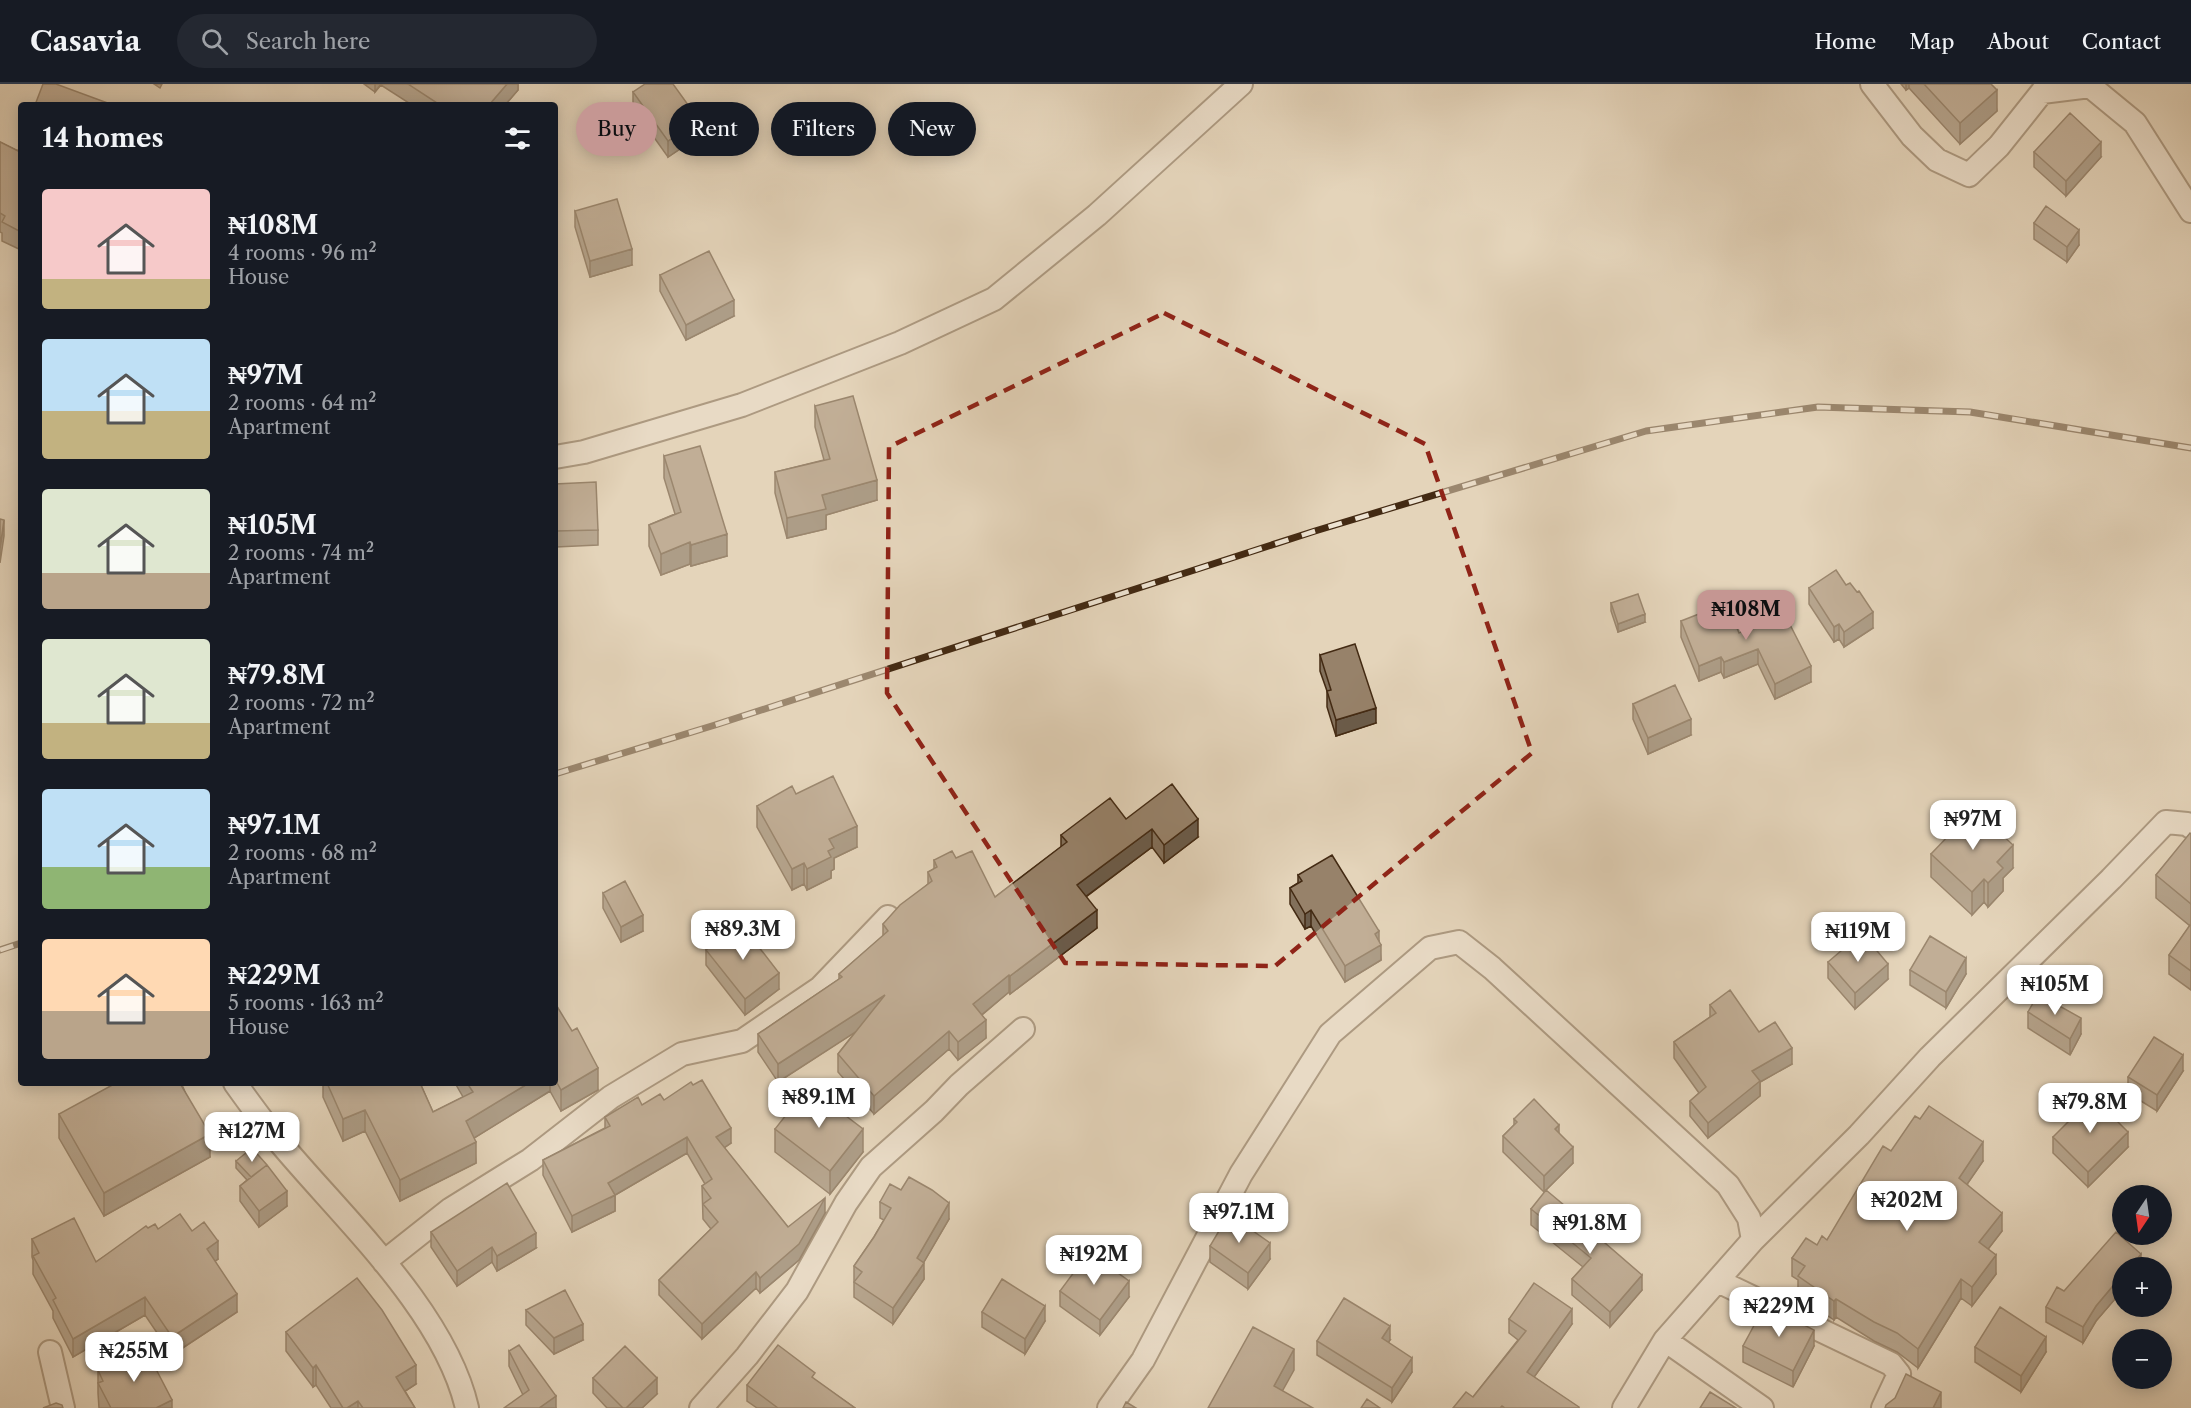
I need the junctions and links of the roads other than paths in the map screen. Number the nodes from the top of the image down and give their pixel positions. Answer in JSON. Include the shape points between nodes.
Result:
{"nodes":[{"id":1,"x":1241,"y":84,"type":"edge"},
{"id":2,"x":1872,"y":84,"type":"edge"},
{"id":3,"x":2191,"y":211,"type":"edge"},
{"id":4,"x":558,"y":457,"type":"edge"},
{"id":5,"x":2191,"y":827,"type":"edge"},
{"id":6,"x":888,"y":917,"type":"edge"},
{"id":7,"x":1023,"y":1029,"type":"dead end"},
{"id":8,"x":237,"y":1086,"type":"edge"},
{"id":9,"x":1752,"y":1240,"type":"junction"},
{"id":10,"x":384,"y":1262,"type":"junction"},
{"id":11,"x":1718,"y":1281,"type":"junction"},
{"id":12,"x":1665,"y":1340,"type":"junction"},
{"id":13,"x":50,"y":1352,"type":"dead end"},
{"id":14,"x":63,"y":1408,"type":"edge"},
{"id":15,"x":467,"y":1408,"type":"edge"},
{"id":16,"x":702,"y":1408,"type":"edge"},
{"id":17,"x":1109,"y":1408,"type":"edge"},
{"id":18,"x":1624,"y":1408,"type":"edge"},
{"id":19,"x":1762,"y":1408,"type":"edge"},
{"id":20,"x":1883,"y":1408,"type":"edge"}],
"edges":[{"from":1,"to":4,"type":"street","via":[[1097,215],[993,299],[900,343],[742,405]]},
{"from":2,"to":3,"type":"street","via":[[1936,160],[1969,175],[1999,146],[2042,92],[2090,86],[2135,123]]},
{"from":5,"to":9,"type":"street","via":[[2166,822]]},
{"from":6,"to":10,"type":"street","via":[[820,988],[742,1041],[682,1054],[621,1091],[530,1160],[451,1209]]},
{"from":7,"to":16,"type":"street","via":[[871,1167],[846,1203],[797,1291]]},
{"from":8,"to":10,"type":"street","via":[[281,1144]]},
{"from":9,"to":11,"type":"street"},
{"from":9,"to":17,"type":"street","via":[[1749,1218],[1728,1185],[1492,968],[1459,942],[1430,948],[1330,1034],[1241,1174],[1143,1360]]},
{"from":10,"to":15,"type":"street","via":[[441,1343]]},
{"from":11,"to":12,"type":"street"},
{"from":11,"to":20,"type":"street","via":[[1891,1364],[1899,1374]]},
{"from":12,"to":18,"type":"street"},
{"from":12,"to":19,"type":"street"},
{"from":13,"to":14,"type":"street"}]}
